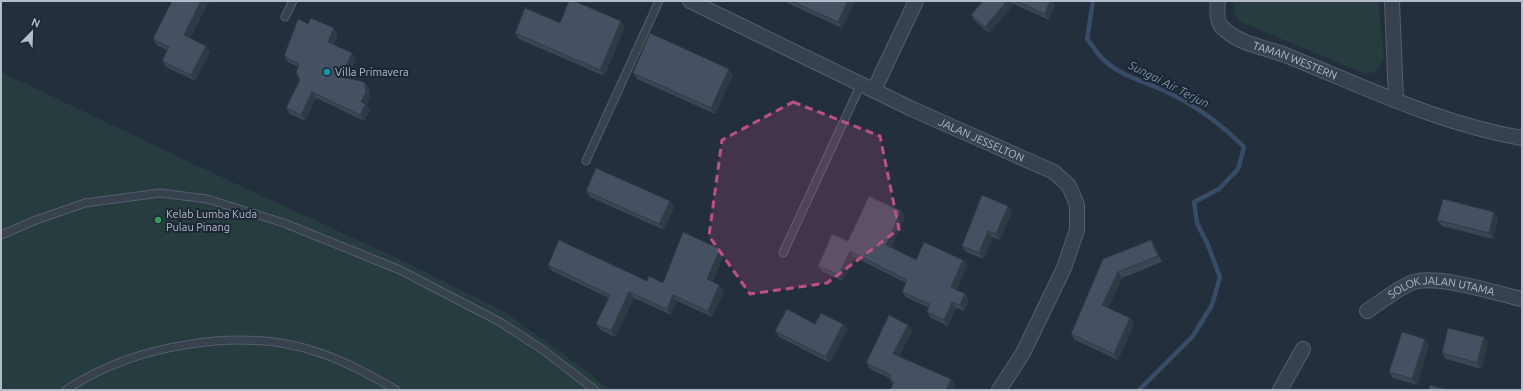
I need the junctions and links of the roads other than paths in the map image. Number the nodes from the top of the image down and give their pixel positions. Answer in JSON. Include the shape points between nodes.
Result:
{"nodes":[{"id":1,"x":293,"y":1,"type":"edge"},
{"id":2,"x":659,"y":1,"type":"edge"},
{"id":3,"x":690,"y":1,"type":"edge"},
{"id":4,"x":916,"y":1,"type":"edge"},
{"id":5,"x":1218,"y":1,"type":"edge"},
{"id":6,"x":1392,"y":1,"type":"edge"},
{"id":7,"x":285,"y":17,"type":"dead end"},
{"id":8,"x":861,"y":84,"type":"junction"},
{"id":9,"x":874,"y":90,"type":"junction"},
{"id":10,"x":1396,"y":100,"type":"junction"},
{"id":11,"x":1522,"y":138,"type":"edge"},
{"id":12,"x":586,"y":161,"type":"dead end"},
{"id":13,"x":1,"y":235,"type":"edge"},
{"id":14,"x":783,"y":253,"type":"dead end"},
{"id":15,"x":1522,"y":299,"type":"edge"},
{"id":16,"x":1367,"y":312,"type":"dead end"},
{"id":17,"x":1303,"y":349,"type":"dead end"},
{"id":18,"x":66,"y":390,"type":"edge"},
{"id":19,"x":396,"y":390,"type":"edge"},
{"id":20,"x":595,"y":390,"type":"edge"},
{"id":21,"x":999,"y":390,"type":"edge"},
{"id":22,"x":1280,"y":390,"type":"edge"}],
"edges":[{"from":1,"to":7,"type":"lane"},
{"from":2,"to":12,"type":"lane"},
{"from":3,"to":8,"type":"street","name":"JALAN JESSELTON"},
{"from":4,"to":9,"type":"street"},
{"from":5,"to":10,"type":"street","name":"TAMAN WESTERN","via":[[1216,10],[1221,26],[1235,38]]},
{"from":6,"to":10,"type":"street"},
{"from":8,"to":9,"type":"street","name":"JALAN JESSELTON"},
{"from":8,"to":14,"type":"lane"},
{"from":9,"to":21,"type":"street","name":"JALAN JESSELTON","via":[[1054,172],[1069,186],[1077,205],[1078,230],[1064,268],[1023,354]]},
{"from":10,"to":11,"type":"street","name":"TAMAN WESTERN","via":[[1451,121]]},
{"from":13,"to":20,"type":"lane","via":[[85,203],[160,193],[207,198],[284,223],[400,270],[500,322],[543,350]]},
{"from":15,"to":16,"type":"street","name":"SOLOK JALAN UTAMA","via":[[1443,281],[1418,281]]},
{"from":17,"to":22,"type":"street"},
{"from":18,"to":19,"type":"lane","via":[[117,364],[162,350],[212,342],[264,340],[316,351],[361,369]]}]}
